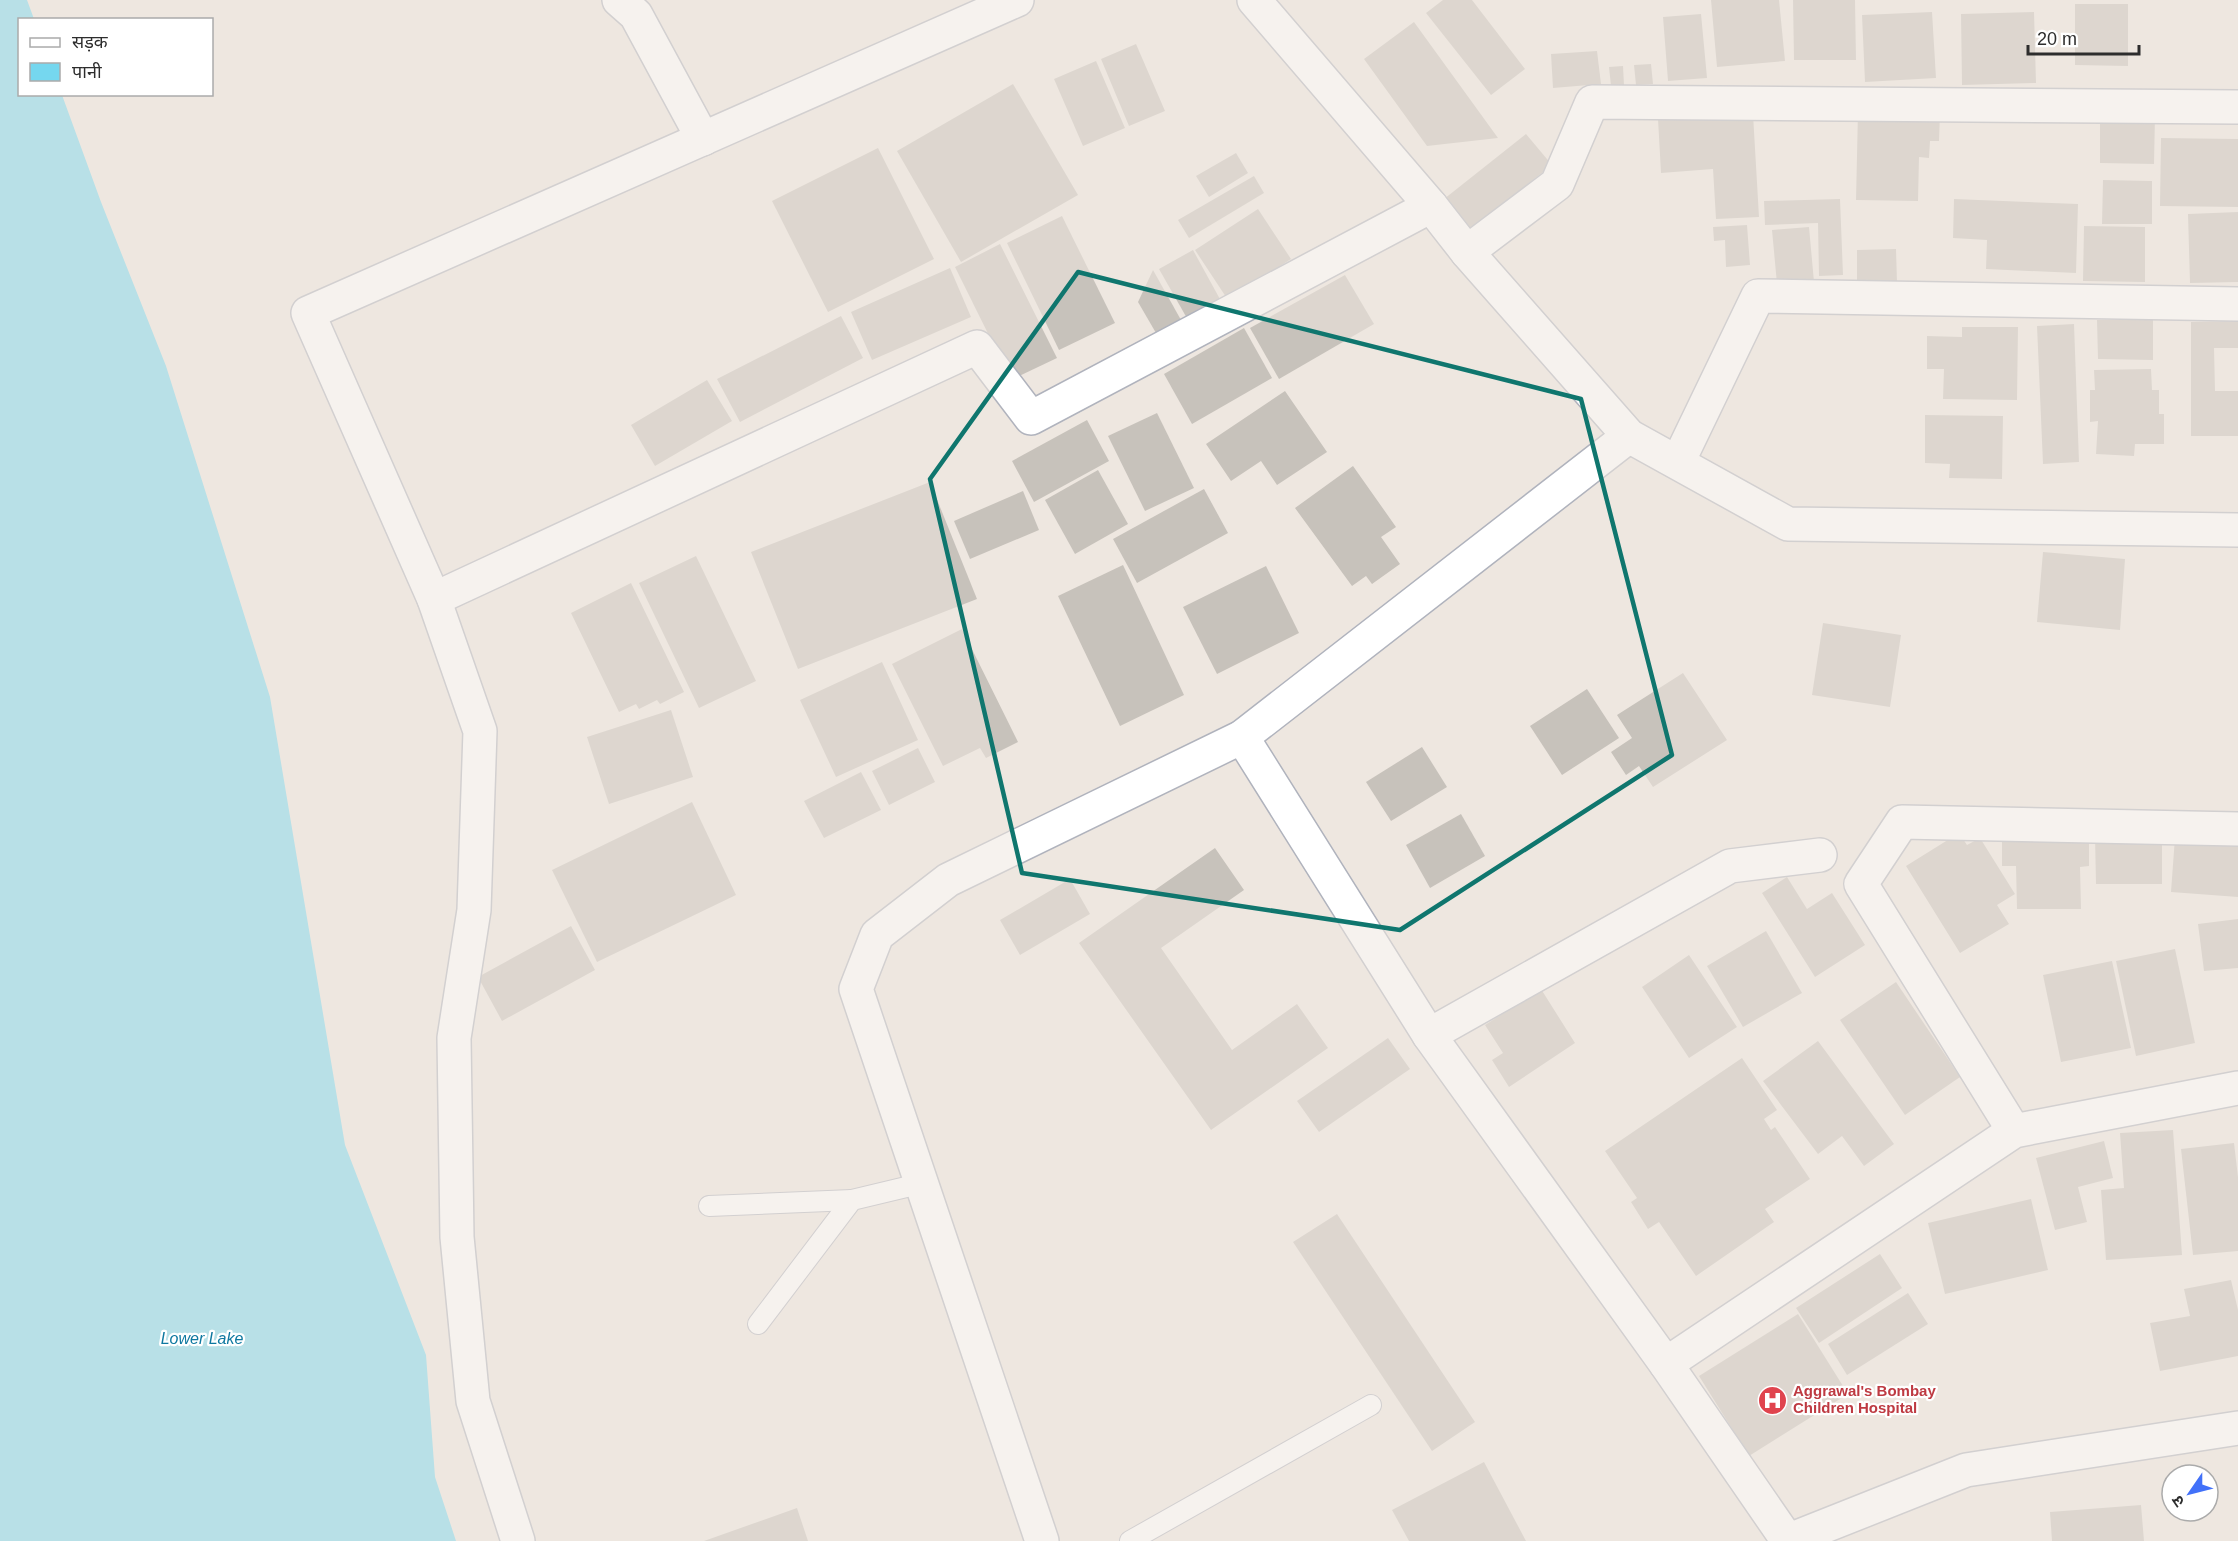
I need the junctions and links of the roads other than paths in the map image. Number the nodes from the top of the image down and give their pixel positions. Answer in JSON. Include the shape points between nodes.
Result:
{"nodes":[{"id":1,"x":619,"y":0,"type":"edge"},
{"id":2,"x":1017,"y":0,"type":"edge"},
{"id":3,"x":1254,"y":0,"type":"edge"},
{"id":4,"x":2238,"y":107,"type":"edge"},
{"id":5,"x":703,"y":139,"type":"junction"},
{"id":6,"x":1431,"y":206,"type":"junction"},
{"id":7,"x":1467,"y":252,"type":"junction"},
{"id":8,"x":2238,"y":304,"type":"edge"},
{"id":9,"x":1629,"y":436,"type":"junction"},
{"id":10,"x":1678,"y":462,"type":"junction"},
{"id":11,"x":2238,"y":530,"type":"edge"},
{"id":12,"x":434,"y":599,"type":"junction"},
{"id":13,"x":1242,"y":737,"type":"junction"},
{"id":14,"x":2238,"y":829,"type":"edge"},
{"id":15,"x":1820,"y":855,"type":"dead end"},
{"id":16,"x":1429,"y":1035,"type":"junction"},
{"id":17,"x":2238,"y":1089,"type":"edge"},
{"id":18,"x":2014,"y":1131,"type":"junction"},
{"id":19,"x":923,"y":1183,"type":"junction"},
{"id":20,"x":852,"y":1200,"type":"junction"},
{"id":21,"x":709,"y":1206,"type":"dead end"},
{"id":22,"x":758,"y":1324,"type":"dead end"},
{"id":23,"x":1666,"y":1364,"type":"junction"},
{"id":24,"x":1371,"y":1405,"type":"dead end"},
{"id":25,"x":2238,"y":1428,"type":"edge"},
{"id":26,"x":518,"y":1541,"type":"edge"},
{"id":27,"x":1042,"y":1541,"type":"edge"},
{"id":28,"x":1130,"y":1541,"type":"edge"},
{"id":29,"x":1787,"y":1541,"type":"edge"}],
"edges":[{"from":1,"to":5,"type":"street","via":[[636,15]]},
{"from":2,"to":5,"type":"street"},
{"from":3,"to":6,"type":"street"},
{"from":4,"to":7,"type":"street","via":[[1592,102],[1557,183]]},
{"from":5,"to":12,"type":"street","via":[[308,313]]},
{"from":6,"to":7,"type":"street"},
{"from":6,"to":12,"type":"street","via":[[1031,418],[977,347]]},
{"from":7,"to":9,"type":"street"},
{"from":8,"to":10,"type":"street","via":[[1758,296]]},
{"from":9,"to":10,"type":"street"},
{"from":9,"to":13,"type":"street"},
{"from":10,"to":11,"type":"street","via":[[1788,524]]},
{"from":12,"to":26,"type":"street","via":[[480,731],[474,910],[454,1038],[457,1237],[473,1401]]},
{"from":13,"to":16,"type":"street"},
{"from":13,"to":19,"type":"street","via":[[948,880],[877,935],[856,989]]},
{"from":14,"to":18,"type":"street","via":[[1902,822],[1861,884]]},
{"from":15,"to":16,"type":"street","via":[[1730,866]]},
{"from":16,"to":23,"type":"street"},
{"from":17,"to":18,"type":"street"},
{"from":18,"to":23,"type":"street"},
{"from":19,"to":20,"type":"lane"},
{"from":19,"to":27,"type":"street"},
{"from":20,"to":21,"type":"lane"},
{"from":20,"to":22,"type":"lane"},
{"from":23,"to":29,"type":"street"},
{"from":24,"to":28,"type":"lane"},
{"from":25,"to":29,"type":"street","via":[[1966,1470]]}]}
